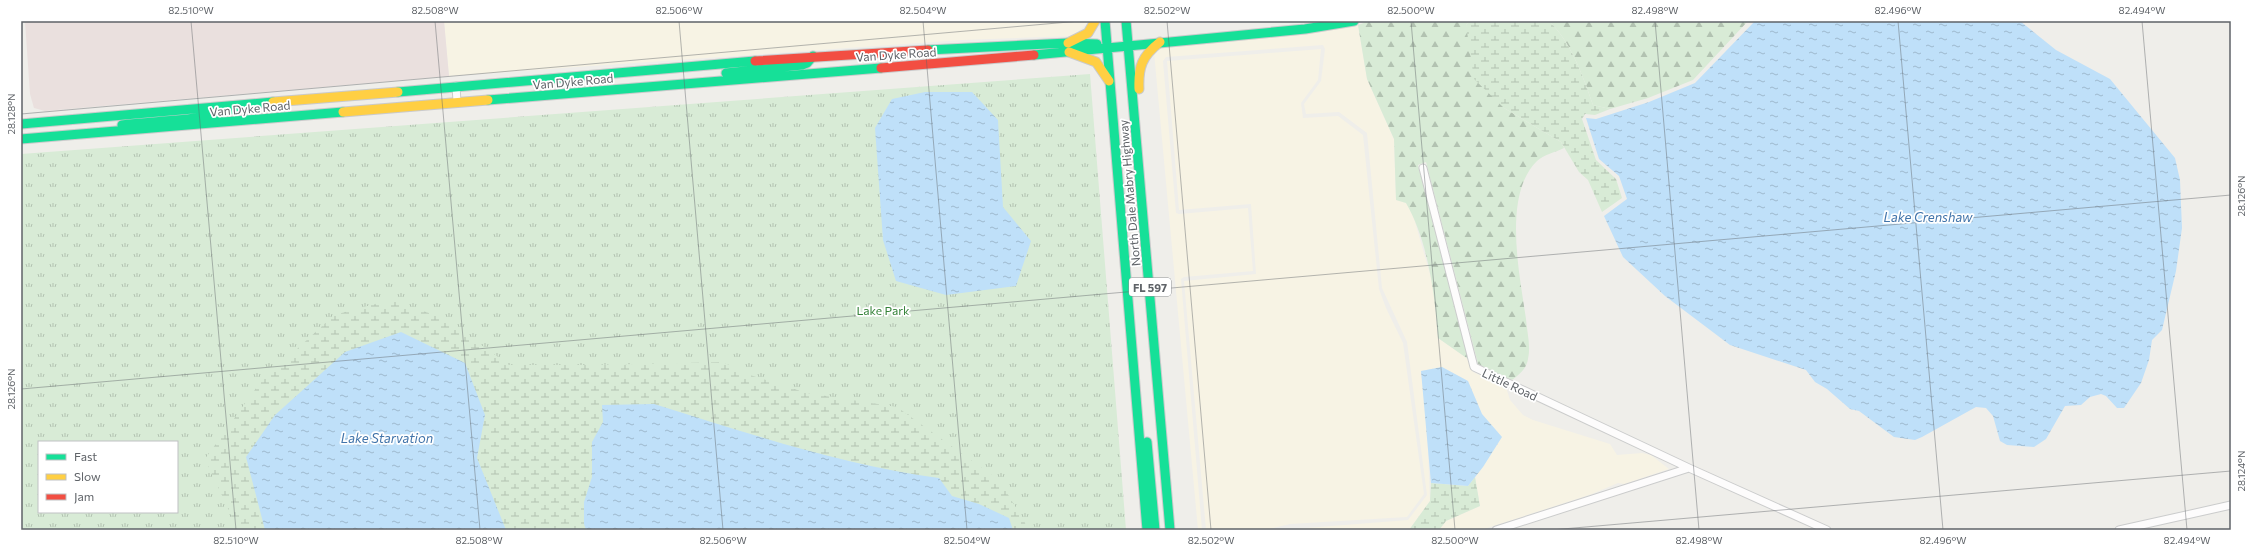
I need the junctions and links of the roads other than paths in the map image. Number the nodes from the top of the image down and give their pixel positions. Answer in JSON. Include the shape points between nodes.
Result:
{"nodes":[{"id":1,"x":1095,"y":21,"type":"edge"},
{"id":2,"x":1105,"y":21,"type":"edge"},
{"id":3,"x":1126,"y":21,"type":"edge"},
{"id":4,"x":1354,"y":21,"type":"edge"},
{"id":5,"x":1160,"y":42,"type":"junction"},
{"id":6,"x":1128,"y":45,"type":"junction"},
{"id":7,"x":1107,"y":46,"type":"junction"},
{"id":8,"x":1069,"y":48,"type":"junction"},
{"id":9,"x":813,"y":56,"type":"junction"},
{"id":10,"x":1110,"y":84,"type":"junction"},
{"id":11,"x":456,"y":86,"type":"junction"},
{"id":12,"x":628,"y":88,"type":"junction"},
{"id":13,"x":457,"y":102,"type":"junction"},
{"id":14,"x":240,"y":104,"type":"junction"},
{"id":15,"x":21,"y":124,"type":"edge"},
{"id":16,"x":21,"y":128,"type":"edge"},
{"id":17,"x":76,"y":134,"type":"junction"},
{"id":18,"x":22,"y":139,"type":"edge"},
{"id":19,"x":1423,"y":168,"type":"dead end"},
{"id":20,"x":1136,"y":401,"type":"junction"},
{"id":21,"x":1689,"y":468,"type":"junction"},
{"id":22,"x":2231,"y":505,"type":"edge"},
{"id":23,"x":1147,"y":530,"type":"edge"},
{"id":24,"x":1155,"y":530,"type":"edge"},
{"id":25,"x":1171,"y":530,"type":"edge"},
{"id":26,"x":1496,"y":530,"type":"edge"},
{"id":27,"x":1827,"y":530,"type":"edge"},
{"id":28,"x":2120,"y":530,"type":"edge"}],
"edges":[{"from":1,"to":8,"type":"main road","via":[[1084,37]]},
{"from":2,"to":7,"type":"main road","name":"North Dale Mabry Highway","number":"FL 597"},
{"from":3,"to":6,"type":"main road","name":"North Dale Mabry Highway","number":"FL 597"},
{"from":4,"to":5,"type":"main road","name":"Van Dyke Road","via":[[1305,29]]},
{"from":5,"to":6,"type":"main road","name":"Van Dyke Road"},
{"from":5,"to":25,"type":"main road","via":[[1142,57],[1138,73],[1170,436],[1175,516]]},
{"from":6,"to":7,"type":"main road","name":"Van Dyke Road"},
{"from":6,"to":25,"type":"main road","name":"North Dale Mabry Highway","number":"FL 597"},
{"from":7,"to":8,"type":"main road","name":"Van Dyke Road"},
{"from":7,"to":10,"type":"main road","name":"North Dale Mabry Highway","number":"FL 597"},
{"from":8,"to":9,"type":"main road","name":"Van Dyke Road"},
{"from":8,"to":10,"type":"main road","via":[[1096,62]]},
{"from":8,"to":12,"type":"main road","name":"Van Dyke Road"},
{"from":9,"to":11,"type":"main road","name":"Van Dyke Road"},
{"from":9,"to":12,"type":"main road","via":[[802,65],[692,76]]},
{"from":10,"to":20,"type":"main road","name":"North Dale Mabry Highway","number":"FL 597"},
{"from":11,"to":13,"type":"street"},
{"from":11,"to":14,"type":"main road","name":"Van Dyke Road"},
{"from":12,"to":13,"type":"main road","name":"Van Dyke Road"},
{"from":13,"to":17,"type":"main road","name":"Van Dyke Road"},
{"from":14,"to":15,"type":"main road","name":"Van Dyke Road"},
{"from":14,"to":17,"type":"main road","via":[[235,110],[215,115],[143,121]]},
{"from":16,"to":18,"type":"main road"},
{"from":17,"to":18,"type":"main road","name":"Van Dyke Road"},
{"from":19,"to":21,"type":"street","name":"Little Road","via":[[1474,367]]},
{"from":20,"to":23,"type":"main road","name":"North Dale Mabry Highway","number":"FL 597"},
{"from":20,"to":24,"type":"main road","via":[[1146,421]]},
{"from":21,"to":26,"type":"street"},
{"from":21,"to":27,"type":"street","name":"Little Road"},
{"from":22,"to":28,"type":"street"}]}
